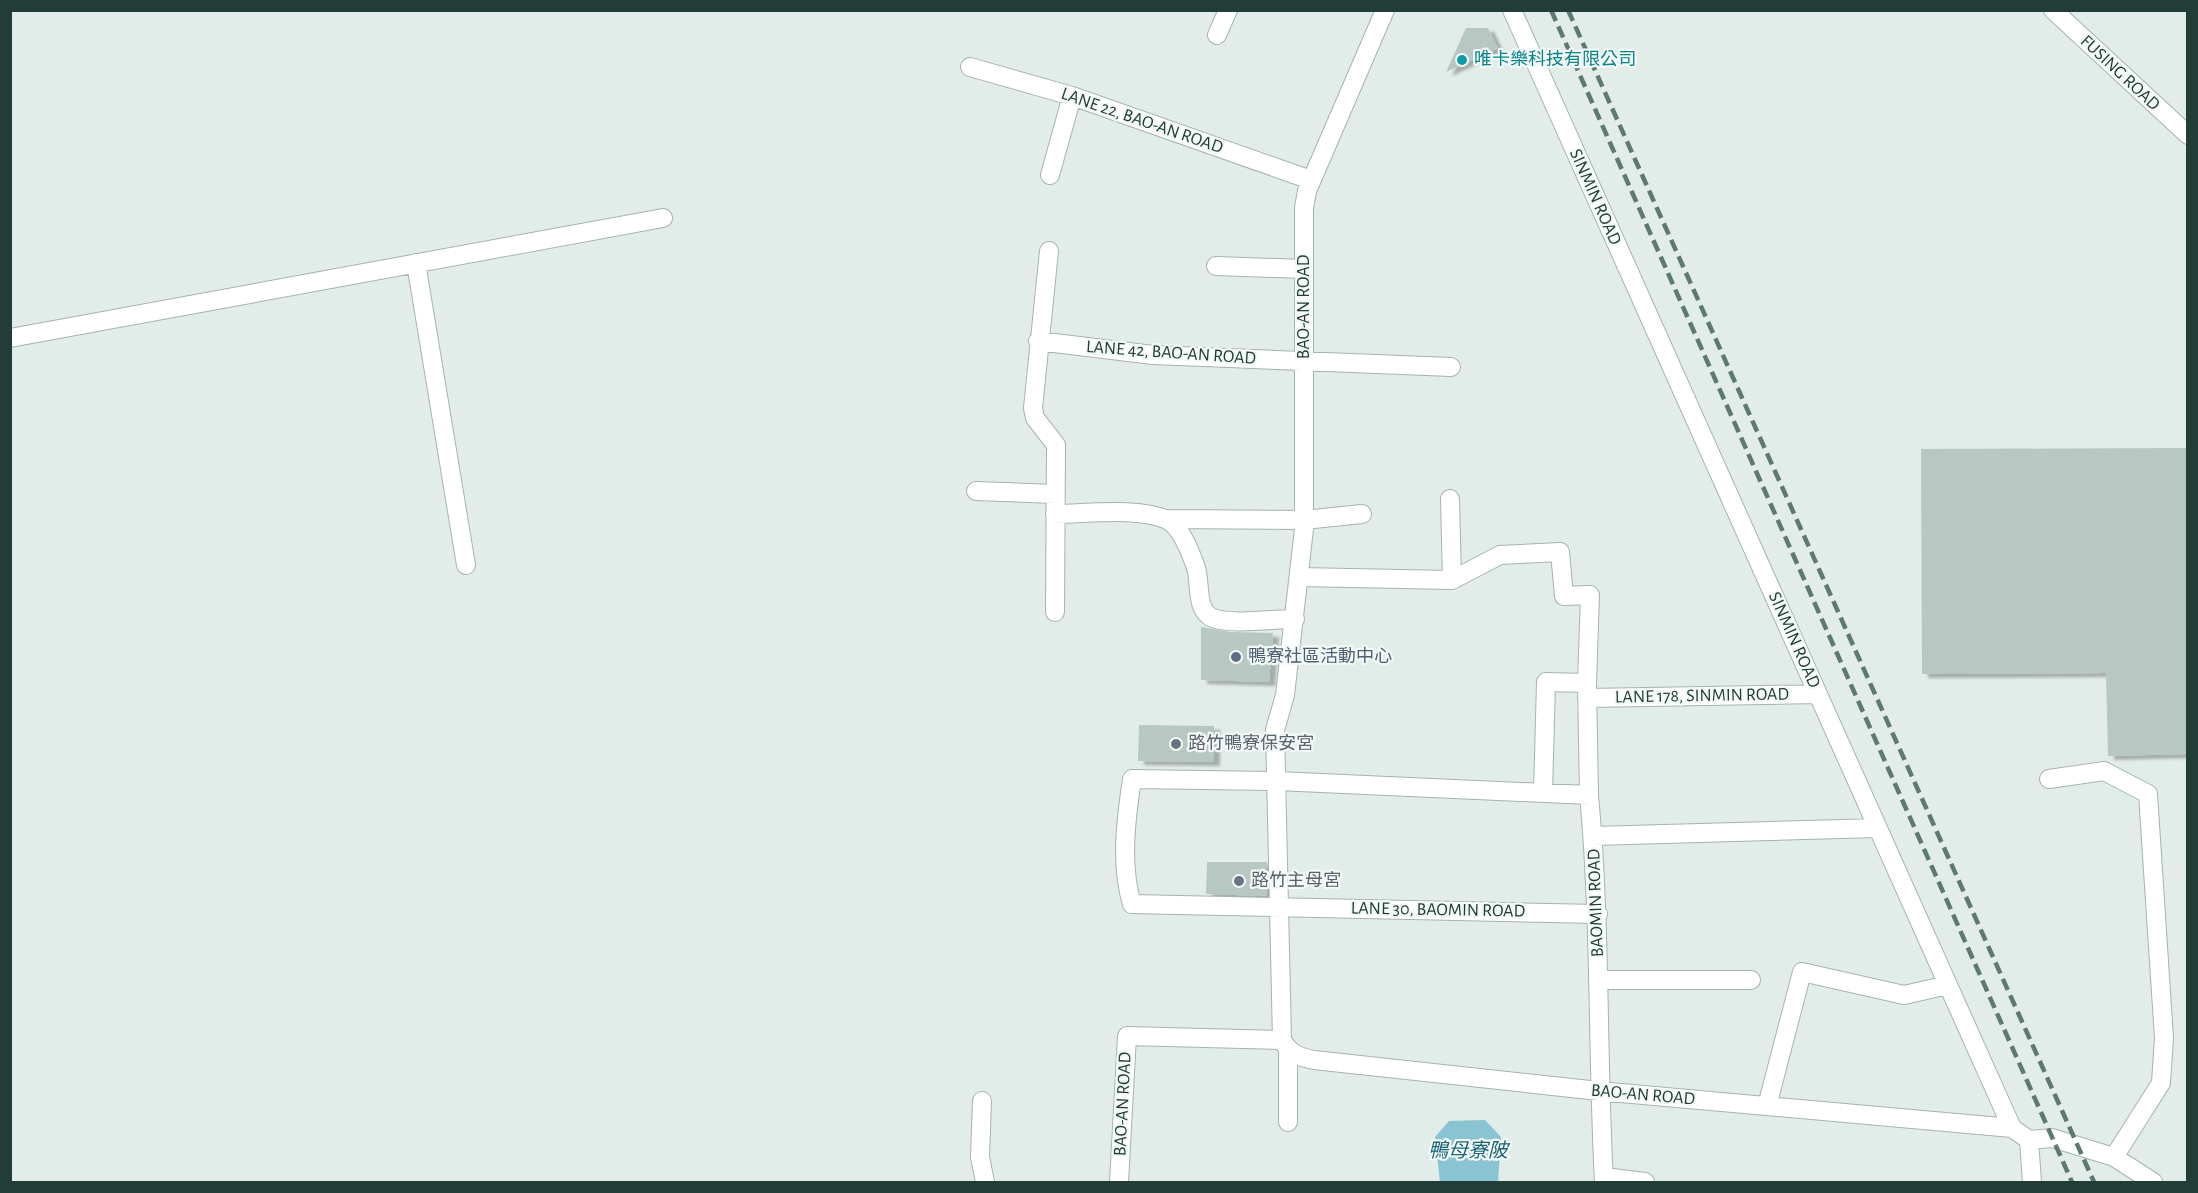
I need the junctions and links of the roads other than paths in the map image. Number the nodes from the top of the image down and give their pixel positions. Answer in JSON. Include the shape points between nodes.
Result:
{"nodes":[{"id":1,"x":1228,"y":10,"type":"edge"},
{"id":2,"x":1385,"y":10,"type":"edge"},
{"id":3,"x":1512,"y":10,"type":"edge"},
{"id":4,"x":2054,"y":10,"type":"edge"},
{"id":5,"x":1217,"y":34,"type":"dead end"},
{"id":6,"x":970,"y":67,"type":"dead end"},
{"id":7,"x":1072,"y":96,"type":"junction"},
{"id":8,"x":2187,"y":135,"type":"edge"},
{"id":9,"x":1050,"y":175,"type":"dead end"},
{"id":10,"x":1311,"y":180,"type":"junction"},
{"id":11,"x":663,"y":218,"type":"dead end"},
{"id":12,"x":1049,"y":251,"type":"dead end"},
{"id":13,"x":416,"y":263,"type":"junction"},
{"id":14,"x":1216,"y":266,"type":"dead end"},
{"id":15,"x":1304,"y":268,"type":"junction"},
{"id":16,"x":10,"y":338,"type":"edge"},
{"id":17,"x":1038,"y":341,"type":"junction"},
{"id":18,"x":1305,"y":362,"type":"junction"},
{"id":19,"x":1451,"y":367,"type":"dead end"},
{"id":20,"x":976,"y":491,"type":"dead end"},
{"id":21,"x":1055,"y":494,"type":"junction"},
{"id":22,"x":1450,"y":499,"type":"dead end"},
{"id":23,"x":1055,"y":514,"type":"junction"},
{"id":24,"x":1362,"y":514,"type":"dead end"},
{"id":25,"x":1165,"y":519,"type":"junction"},
{"id":26,"x":1304,"y":520,"type":"junction"},
{"id":27,"x":466,"y":565,"type":"dead end"},
{"id":28,"x":1299,"y":577,"type":"junction"},
{"id":29,"x":1452,"y":580,"type":"junction"},
{"id":30,"x":1055,"y":612,"type":"dead end"},
{"id":31,"x":1295,"y":619,"type":"junction"},
{"id":32,"x":1587,"y":691,"type":"junction"},
{"id":33,"x":1818,"y":693,"type":"junction"},
{"id":34,"x":2049,"y":779,"type":"dead end"},
{"id":35,"x":1277,"y":781,"type":"junction"},
{"id":36,"x":1543,"y":793,"type":"junction"},
{"id":37,"x":1589,"y":795,"type":"junction"},
{"id":38,"x":1878,"y":828,"type":"junction"},
{"id":39,"x":1593,"y":836,"type":"junction"},
{"id":40,"x":1279,"y":906,"type":"junction"},
{"id":41,"x":1598,"y":914,"type":"junction"},
{"id":42,"x":1598,"y":980,"type":"junction"},
{"id":43,"x":1751,"y":980,"type":"dead end"},
{"id":44,"x":1948,"y":985,"type":"junction"},
{"id":45,"x":1285,"y":1045,"type":"junction"},
{"id":46,"x":1599,"y":1091,"type":"junction"},
{"id":47,"x":982,"y":1101,"type":"dead end"},
{"id":48,"x":1767,"y":1106,"type":"junction"},
{"id":49,"x":1288,"y":1122,"type":"dead end"},
{"id":50,"x":2012,"y":1128,"type":"junction"},
{"id":51,"x":2029,"y":1140,"type":"junction"},
{"id":52,"x":2114,"y":1157,"type":"junction"},
{"id":53,"x":1604,"y":1180,"type":"edge"},
{"id":54,"x":985,"y":1182,"type":"edge"},
{"id":55,"x":1119,"y":1182,"type":"edge"},
{"id":56,"x":1646,"y":1182,"type":"edge"},
{"id":57,"x":2032,"y":1182,"type":"edge"},
{"id":58,"x":2153,"y":1182,"type":"edge"}],
"edges":[{"from":1,"to":5,"type":"street"},
{"from":2,"to":10,"type":"street","name":"BAO-AN ROAD"},
{"from":3,"to":33,"type":"street","name":"SINMIN ROAD"},
{"from":4,"to":8,"type":"street","name":"FUSING ROAD"},
{"from":6,"to":7,"type":"street","name":"LANE 22, BAO-AN ROAD"},
{"from":7,"to":9,"type":"street"},
{"from":7,"to":10,"type":"street","name":"LANE 22, BAO-AN ROAD"},
{"from":10,"to":15,"type":"street","name":"BAO-AN ROAD","via":[[1304,208]]},
{"from":11,"to":13,"type":"street"},
{"from":12,"to":17,"type":"street"},
{"from":13,"to":16,"type":"street"},
{"from":13,"to":27,"type":"street"},
{"from":14,"to":15,"type":"street"},
{"from":15,"to":18,"type":"street","name":"BAO-AN ROAD"},
{"from":17,"to":18,"type":"street","name":"LANE 42, BAO-AN ROAD","via":[[1153,355]]},
{"from":17,"to":21,"type":"street","via":[[1035,418],[1056,445]]},
{"from":18,"to":19,"type":"street","name":"LANE 42, BAO-AN ROAD"},
{"from":18,"to":26,"type":"street","name":"BAO-AN ROAD"},
{"from":20,"to":21,"type":"street"},
{"from":21,"to":23,"type":"street"},
{"from":22,"to":29,"type":"street"},
{"from":23,"to":25,"type":"street","via":[[1147,514]]},
{"from":23,"to":30,"type":"street"},
{"from":24,"to":26,"type":"street"},
{"from":25,"to":26,"type":"street"},
{"from":25,"to":31,"type":"street","via":[[1175,524],[1196,568],[1204,612],[1226,620]]},
{"from":26,"to":28,"type":"street","name":"BAO-AN ROAD"},
{"from":28,"to":29,"type":"street"},
{"from":28,"to":31,"type":"street","name":"BAO-AN ROAD"},
{"from":29,"to":32,"type":"street","via":[[1500,555],[1560,552],[1564,596],[1590,595]]},
{"from":31,"to":35,"type":"street","name":"BAO-AN ROAD","via":[[1285,695],[1275,730]]},
{"from":32,"to":33,"type":"street","name":"LANE 178, SINMIN ROAD"},
{"from":32,"to":36,"type":"street","name":"LANE 178, SINMIN ROAD","via":[[1546,682]]},
{"from":32,"to":37,"type":"street"},
{"from":33,"to":38,"type":"street","name":"SINMIN ROAD"},
{"from":34,"to":52,"type":"street","via":[[2104,771],[2148,794],[2164,1038],[2161,1083]]},
{"from":35,"to":36,"type":"street"},
{"from":35,"to":40,"type":"street","name":"BAO-AN ROAD"},
{"from":35,"to":40,"type":"street","via":[[1132,779],[1125,884],[1132,904]]},
{"from":36,"to":37,"type":"street"},
{"from":37,"to":39,"type":"street"},
{"from":38,"to":39,"type":"street","name":"BAOMIN ROAD"},
{"from":38,"to":44,"type":"street","name":"SINMIN ROAD"},
{"from":39,"to":41,"type":"street","name":"BAOMIN ROAD"},
{"from":40,"to":41,"type":"street","name":"LANE 30, BAOMIN ROAD"},
{"from":40,"to":45,"type":"street","name":"BAO-AN ROAD"},
{"from":41,"to":42,"type":"street","name":"BAOMIN ROAD"},
{"from":42,"to":43,"type":"street"},
{"from":42,"to":46,"type":"street","name":"BAOMIN ROAD"},
{"from":44,"to":48,"type":"street","via":[[1904,995],[1802,972]]},
{"from":44,"to":50,"type":"street","name":"SINMIN ROAD"},
{"from":45,"to":46,"type":"street","name":"BAO-AN ROAD","via":[[1299,1057],[1314,1060]]},
{"from":45,"to":49,"type":"street"},
{"from":45,"to":55,"type":"street","name":"BAO-AN ROAD","via":[[1127,1036]]},
{"from":46,"to":48,"type":"street","name":"BAO-AN ROAD"},
{"from":46,"to":53,"type":"street","name":"BAOMIN ROAD"},
{"from":47,"to":54,"type":"street","via":[[980,1156]]},
{"from":48,"to":50,"type":"street","name":"BAO-AN ROAD"},
{"from":50,"to":51,"type":"street"},
{"from":51,"to":52,"type":"street","via":[[2052,1138]]},
{"from":51,"to":57,"type":"street"},
{"from":52,"to":58,"type":"street"},
{"from":53,"to":56,"type":"street"}]}
